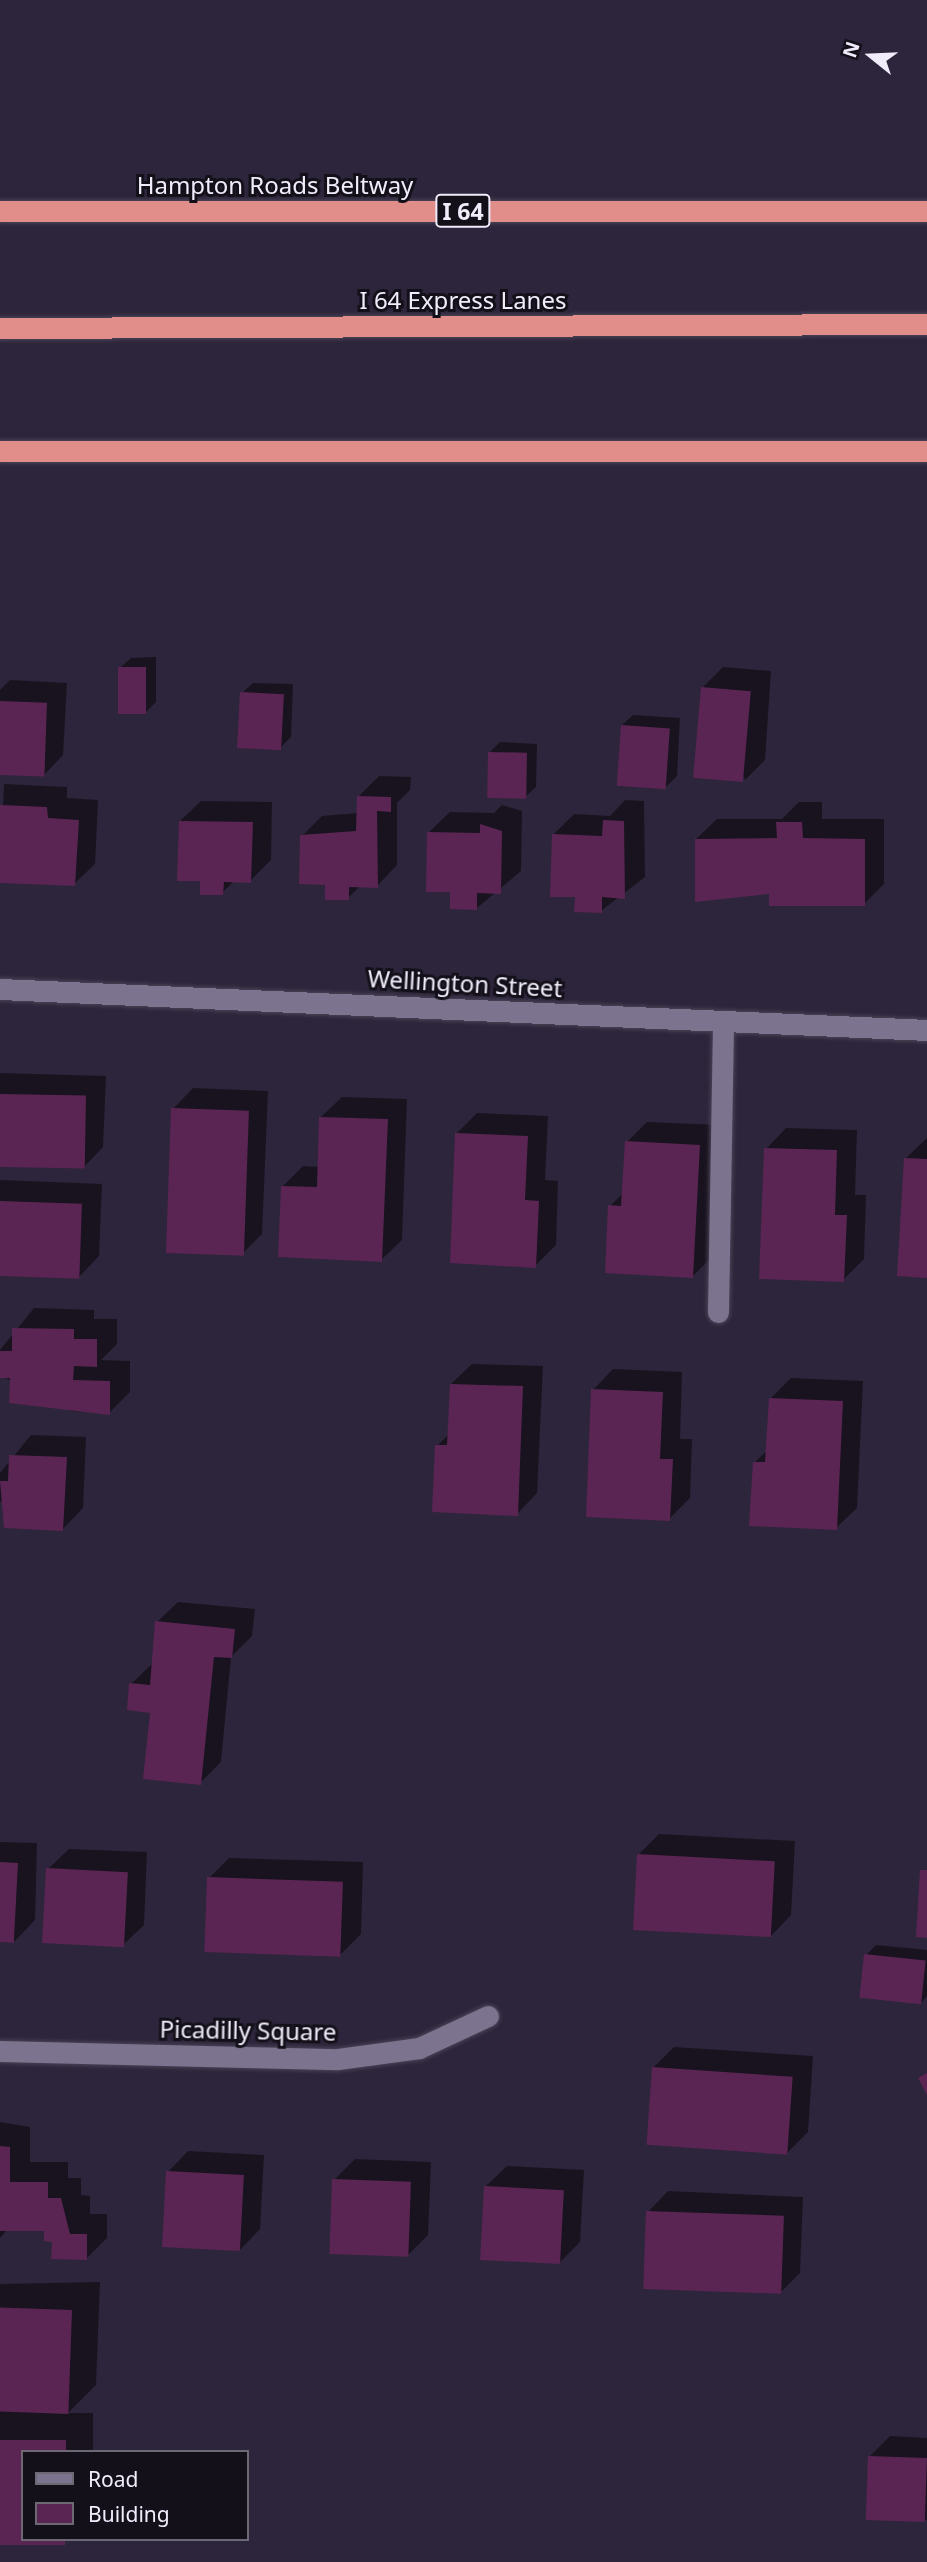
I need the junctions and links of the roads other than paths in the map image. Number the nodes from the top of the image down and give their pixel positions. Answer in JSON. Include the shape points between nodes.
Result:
{"nodes":[{"id":1,"x":0,"y":211,"type":"edge"},
{"id":2,"x":927,"y":211,"type":"edge"},
{"id":3,"x":927,"y":324,"type":"edge"},
{"id":4,"x":0,"y":328,"type":"edge"},
{"id":5,"x":0,"y":451,"type":"edge"},
{"id":6,"x":927,"y":451,"type":"edge"},
{"id":7,"x":0,"y":989,"type":"edge"},
{"id":8,"x":723,"y":1021,"type":"junction"},
{"id":9,"x":927,"y":1030,"type":"edge"},
{"id":10,"x":718,"y":1312,"type":"dead end"},
{"id":11,"x":488,"y":2016,"type":"dead end"},
{"id":12,"x":0,"y":2051,"type":"edge"}],
"edges":[{"from":1,"to":2,"type":"highway","name":"Hampton Roads Beltway","number":"I 64"},
{"from":3,"to":4,"type":"highway","name":"I 64 Express Lanes"},
{"from":5,"to":6,"type":"highway"},
{"from":7,"to":8,"type":"street","name":"Wellington Street"},
{"from":8,"to":9,"type":"street","name":"Wellington Street"},
{"from":8,"to":10,"type":"street"},
{"from":11,"to":12,"type":"street","name":"Picadilly Square","via":[[419,2048],[338,2059]]}]}
